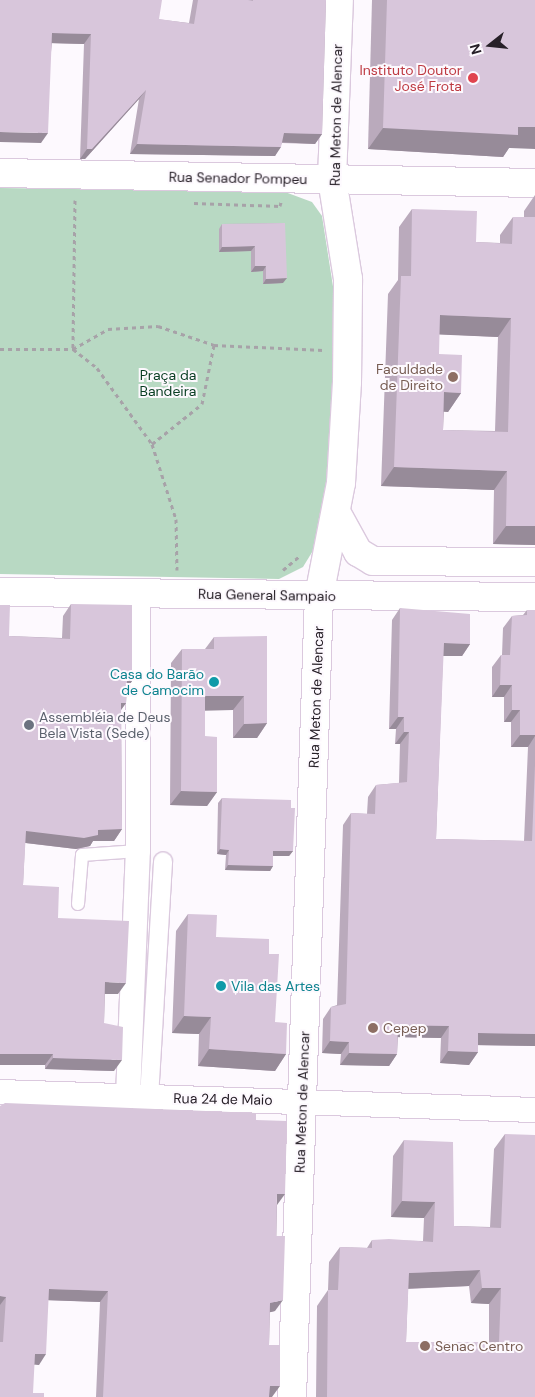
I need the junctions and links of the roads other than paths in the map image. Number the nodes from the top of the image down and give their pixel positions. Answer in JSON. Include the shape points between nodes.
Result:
{"nodes":[{"id":1,"x":339,"y":0,"type":"edge"},
{"id":2,"x":0,"y":173,"type":"edge"},
{"id":3,"x":332,"y":179,"type":"junction"},
{"id":4,"x":535,"y":183,"type":"edge"},
{"id":5,"x":336,"y":512,"type":"junction"},
{"id":6,"x":535,"y":562,"type":"edge"},
{"id":7,"x":0,"y":592,"type":"edge"},
{"id":8,"x":138,"y":592,"type":"junction"},
{"id":9,"x":319,"y":596,"type":"junction"},
{"id":10,"x":535,"y":597,"type":"edge"},
{"id":11,"x":138,"y":851,"type":"junction"},
{"id":12,"x":163,"y":861,"type":"dead end"},
{"id":13,"x":78,"y":904,"type":"dead end"},
{"id":14,"x":0,"y":1092,"type":"edge"},
{"id":15,"x":139,"y":1097,"type":"junction"},
{"id":16,"x":303,"y":1102,"type":"junction"},
{"id":17,"x":535,"y":1110,"type":"edge"},
{"id":18,"x":292,"y":1397,"type":"edge"}],
"edges":[{"from":1,"to":3,"type":"street","name":"Rua Meton de Alencar"},
{"from":2,"to":3,"type":"street","name":"Rua Senador Pompeu"},
{"from":3,"to":4,"type":"street","name":"Rua Senador Pompeu"},
{"from":3,"to":5,"type":"street","name":"Rua Meton de Alencar","via":[[348,279],[347,382]]},
{"from":5,"to":6,"type":"street","via":[[358,552],[373,561]]},
{"from":5,"to":9,"type":"street","name":"Rua Meton de Alencar"},
{"from":7,"to":8,"type":"street","name":"Rua General Sampaio"},
{"from":8,"to":9,"type":"street","name":"Rua General Sampaio"},
{"from":8,"to":11,"type":"street"},
{"from":9,"to":10,"type":"street","name":"Rua General Sampaio"},
{"from":9,"to":16,"type":"street","name":"Rua Meton de Alencar"},
{"from":11,"to":13,"type":"lane","via":[[82,855]]},
{"from":11,"to":15,"type":"street"},
{"from":12,"to":15,"type":"street"},
{"from":14,"to":15,"type":"street","name":"Rua 24 de Maio"},
{"from":15,"to":16,"type":"street","name":"Rua 24 de Maio"},
{"from":16,"to":17,"type":"street","name":"Rua 24 de Maio"},
{"from":16,"to":18,"type":"street","name":"Rua Meton de Alencar"}]}
